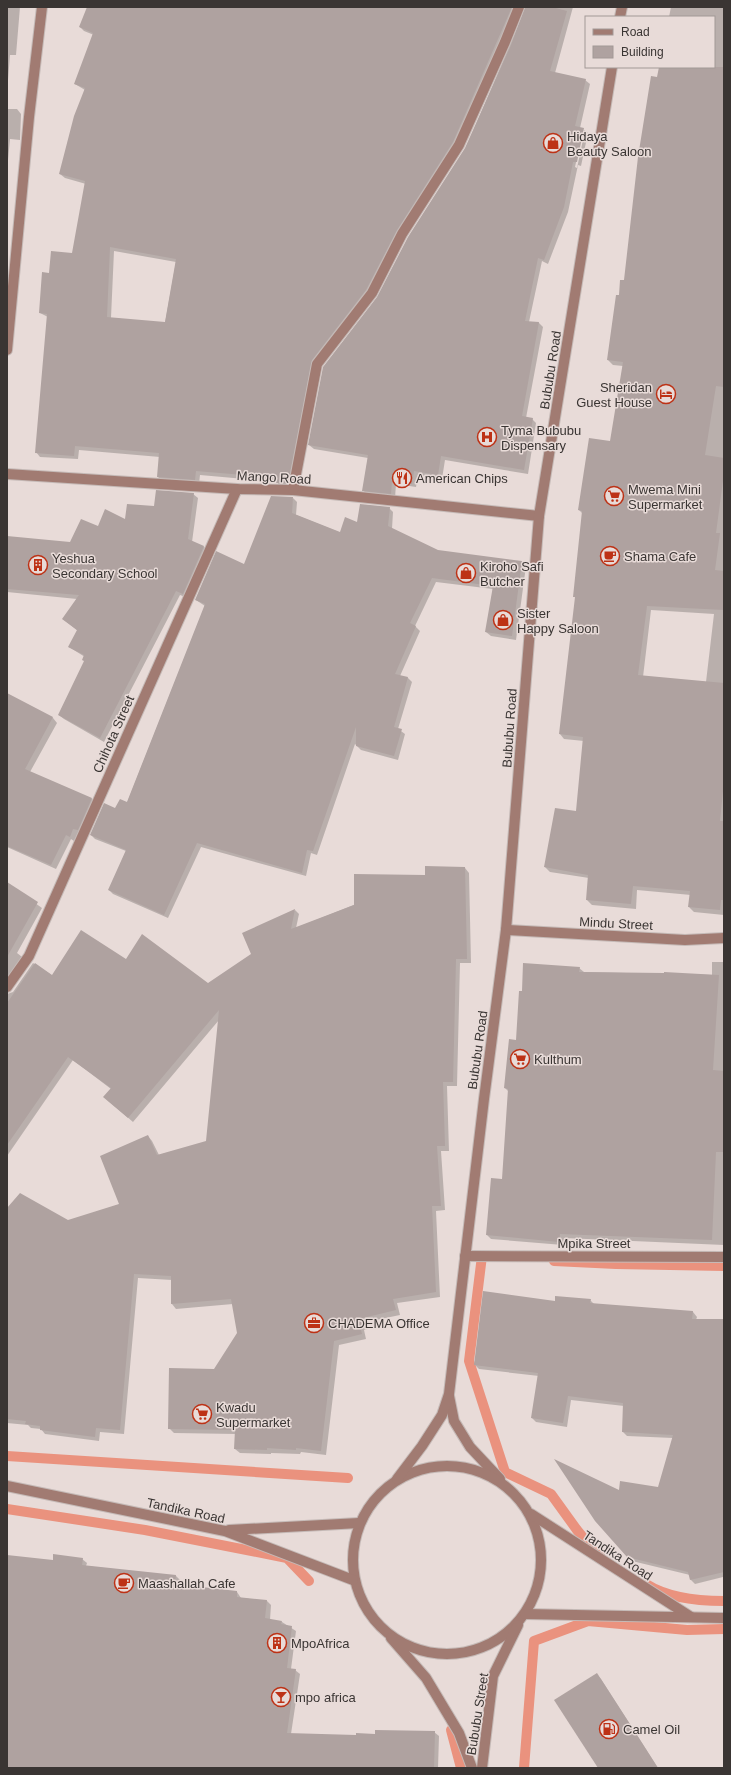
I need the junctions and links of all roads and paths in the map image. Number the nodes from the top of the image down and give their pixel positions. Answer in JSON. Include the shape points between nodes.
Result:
{"nodes":[{"id":1,"x":42,"y":7,"type":"edge"},
{"id":2,"x":519,"y":7,"type":"edge"},
{"id":3,"x":612,"y":68,"type":"edge"},
{"id":4,"x":7,"y":350,"type":"edge"},
{"id":5,"x":7,"y":474,"type":"edge"},
{"id":6,"x":237,"y":489,"type":"junction"},
{"id":7,"x":293,"y":490,"type":"junction"},
{"id":8,"x":539,"y":516,"type":"junction"},
{"id":9,"x":506,"y":930,"type":"junction"},
{"id":10,"x":724,"y":938,"type":"edge"},
{"id":11,"x":7,"y":987,"type":"edge"},
{"id":12,"x":465,"y":1256,"type":"junction"},
{"id":13,"x":724,"y":1257,"type":"edge"},
{"id":14,"x":449,"y":1394,"type":"junction"},
{"id":15,"x":396,"y":1479,"type":"junction"},
{"id":16,"x":506,"y":1484,"type":"junction"},
{"id":17,"x":7,"y":1486,"type":"edge"},
{"id":18,"x":531,"y":1514,"type":"junction"},
{"id":19,"x":359,"y":1523,"type":"junction"},
{"id":20,"x":225,"y":1531,"type":"junction"},
{"id":21,"x":353,"y":1580,"type":"junction"},
{"id":22,"x":691,"y":1617,"type":"junction"},
{"id":23,"x":523,"y":1618,"type":"junction"},
{"id":24,"x":724,"y":1618,"type":"edge"},
{"id":25,"x":387,"y":1634,"type":"junction"},
{"id":26,"x":472,"y":1768,"type":"edge"},
{"id":27,"x":482,"y":1768,"type":"edge"}],
"edges":[{"from":1,"to":4,"type":"street"},
{"from":2,"to":7,"type":"street","via":[[459,145],[402,234],[372,293],[317,364]]},
{"from":3,"to":8,"type":"street","name":"Bububu Road"},
{"from":5,"to":6,"type":"street","name":"Mango Road"},
{"from":6,"to":7,"type":"street","name":"Mango Road"},
{"from":6,"to":11,"type":"street","name":"Chihota Street","via":[[29,956]]},
{"from":7,"to":8,"type":"street","name":"Mango Road"},
{"from":8,"to":9,"type":"street","name":"Bububu Road"},
{"from":9,"to":10,"type":"street","name":"Mindu Street","via":[[685,940]]},
{"from":9,"to":12,"type":"street","name":"Bububu Road"},
{"from":12,"to":13,"type":"street","name":"Mpika Street"},
{"from":12,"to":14,"type":"street","name":"Bububu Road"},
{"from":14,"to":15,"type":"street","via":[[442,1416]]},
{"from":14,"to":16,"type":"street","via":[[454,1421],[470,1447]]},
{"from":15,"to":16,"type":"street","via":[[433,1466],[471,1468]]},
{"from":15,"to":19,"type":"street","via":[[374,1498]]},
{"from":16,"to":18,"type":"street"},
{"from":17,"to":20,"type":"street","name":"Tandika Road"},
{"from":18,"to":22,"type":"street","name":"Tandika Road"},
{"from":18,"to":23,"type":"street","name":"Bububu Street","via":[[543,1565]]},
{"from":19,"to":20,"type":"street"},
{"from":19,"to":21,"type":"street"},
{"from":20,"to":21,"type":"street","name":"Tandika Road"},
{"from":21,"to":25,"type":"street","name":"Bububu Street","via":[[366,1611]]},
{"from":22,"to":23,"type":"street"},
{"from":22,"to":24,"type":"street"},
{"from":23,"to":25,"type":"street","via":[[491,1644],[456,1654],[420,1651]]},
{"from":23,"to":27,"type":"street","name":"Bububu Street","via":[[493,1676]]},
{"from":25,"to":26,"type":"street","name":"Bububu Street","via":[[426,1678],[459,1733]]}]}
